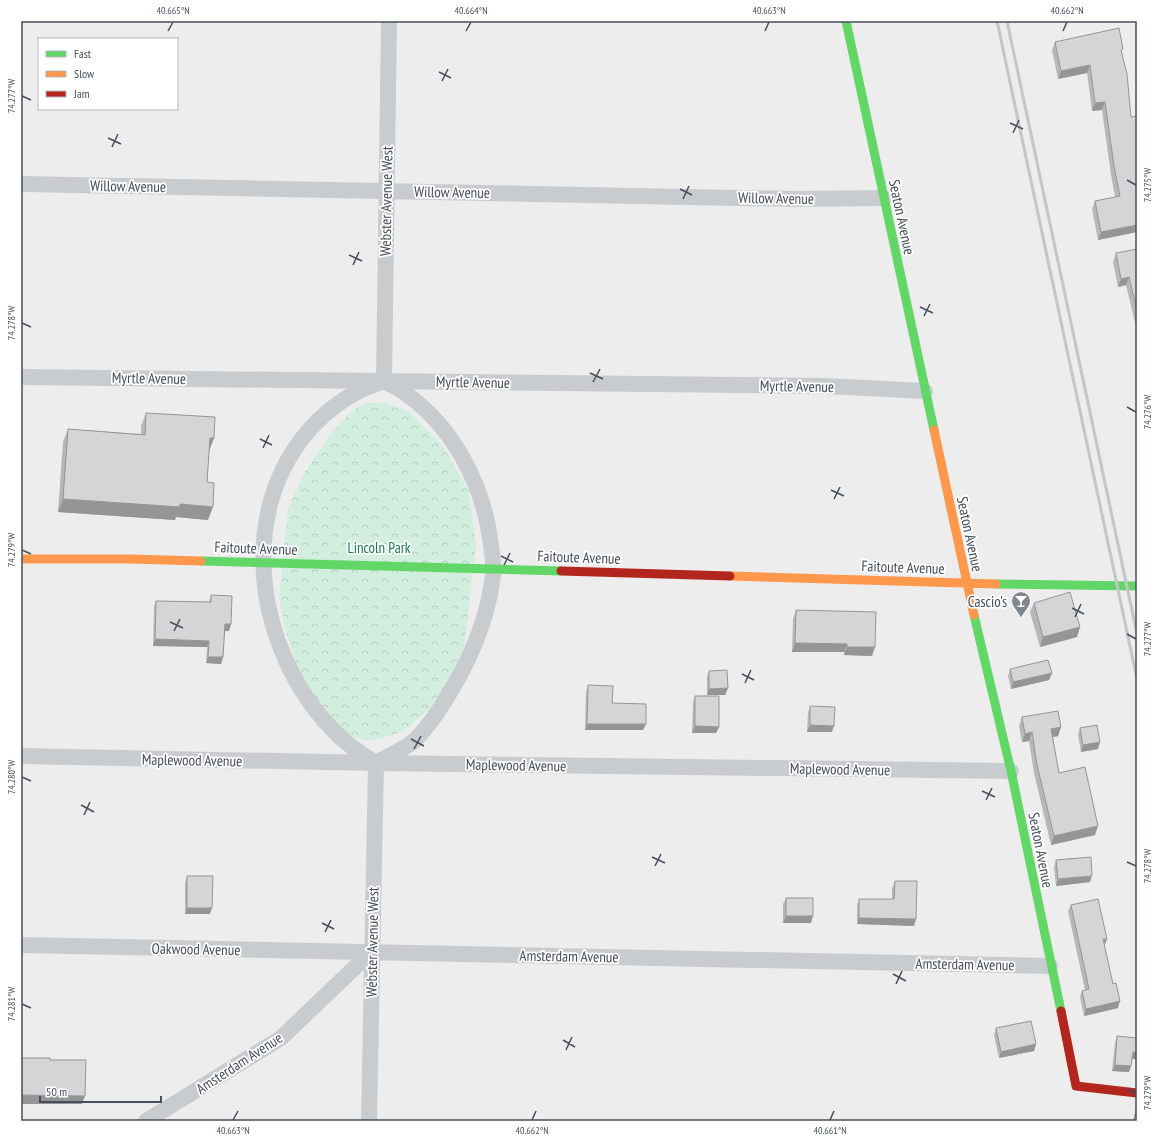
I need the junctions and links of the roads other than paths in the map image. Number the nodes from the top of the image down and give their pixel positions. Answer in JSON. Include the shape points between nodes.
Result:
{"nodes":[{"id":1,"x":390,"y":21,"type":"edge"},
{"id":2,"x":846,"y":21,"type":"edge"},
{"id":3,"x":21,"y":184,"type":"edge"},
{"id":4,"x":387,"y":191,"type":"junction"},
{"id":5,"x":884,"y":198,"type":"junction"},
{"id":6,"x":21,"y":377,"type":"edge"},
{"id":7,"x":384,"y":381,"type":"junction"},
{"id":8,"x":925,"y":391,"type":"junction"},
{"id":9,"x":21,"y":558,"type":"edge"},
{"id":10,"x":263,"y":562,"type":"junction"},
{"id":11,"x":493,"y":568,"type":"junction"},
{"id":12,"x":966,"y":583,"type":"junction"},
{"id":13,"x":1137,"y":586,"type":"edge"},
{"id":14,"x":21,"y":756,"type":"edge"},
{"id":15,"x":376,"y":764,"type":"junction"},
{"id":16,"x":1011,"y":771,"type":"junction"},
{"id":17,"x":21,"y":945,"type":"edge"},
{"id":18,"x":371,"y":952,"type":"junction"},
{"id":19,"x":1050,"y":966,"type":"junction"},
{"id":20,"x":1137,"y":1093,"type":"edge"},
{"id":21,"x":146,"y":1121,"type":"edge"},
{"id":22,"x":369,"y":1121,"type":"edge"}],
"edges":[{"from":1,"to":4,"type":"street","name":"Webster Avenue West"},
{"from":2,"to":5,"type":"street","name":"Seaton Avenue"},
{"from":3,"to":4,"type":"street","name":"Willow Avenue"},
{"from":4,"to":5,"type":"street","name":"Willow Avenue","via":[[795,199]]},
{"from":4,"to":7,"type":"street","name":"Webster Avenue West"},
{"from":5,"to":8,"type":"street","name":"Seaton Avenue"},
{"from":6,"to":7,"type":"street","name":"Myrtle Avenue"},
{"from":7,"to":8,"type":"street","name":"Myrtle Avenue","via":[[825,386]]},
{"from":7,"to":10,"type":"street","via":[[362,389],[331,409],[308,431],[293,451],[281,472],[270,502],[263,539]]},
{"from":7,"to":11,"type":"street","via":[[404,392],[422,407],[448,436],[465,462],[475,483],[489,527]]},
{"from":8,"to":12,"type":"street","name":"Seaton Avenue"},
{"from":9,"to":10,"type":"street","name":"Faitoute Avenue"},
{"from":10,"to":11,"type":"street","name":"Faitoute Avenue"},
{"from":10,"to":15,"type":"street","via":[[265,588],[277,638],[299,686],[330,728],[349,746]]},
{"from":11,"to":12,"type":"street","name":"Faitoute Avenue"},
{"from":11,"to":15,"type":"street","via":[[489,597],[480,628],[453,688],[414,741]]},
{"from":12,"to":13,"type":"street","name":"Faitoute Avenue"},
{"from":12,"to":16,"type":"street","name":"Seaton Avenue"},
{"from":14,"to":15,"type":"street","name":"Maplewood Avenue"},
{"from":15,"to":16,"type":"street","name":"Maplewood Avenue"},
{"from":15,"to":18,"type":"street","name":"Webster Avenue West"},
{"from":16,"to":19,"type":"street","name":"Seaton Avenue"},
{"from":17,"to":18,"type":"street","name":"Oakwood Avenue"},
{"from":18,"to":19,"type":"street","name":"Amsterdam Avenue"},
{"from":18,"to":21,"type":"street","name":"Amsterdam Avenue","via":[[281,1038]]},
{"from":18,"to":22,"type":"street","name":"Webster Avenue West"},
{"from":19,"to":20,"type":"street","name":"Seaton Avenue","via":[[1076,1086]]}]}
